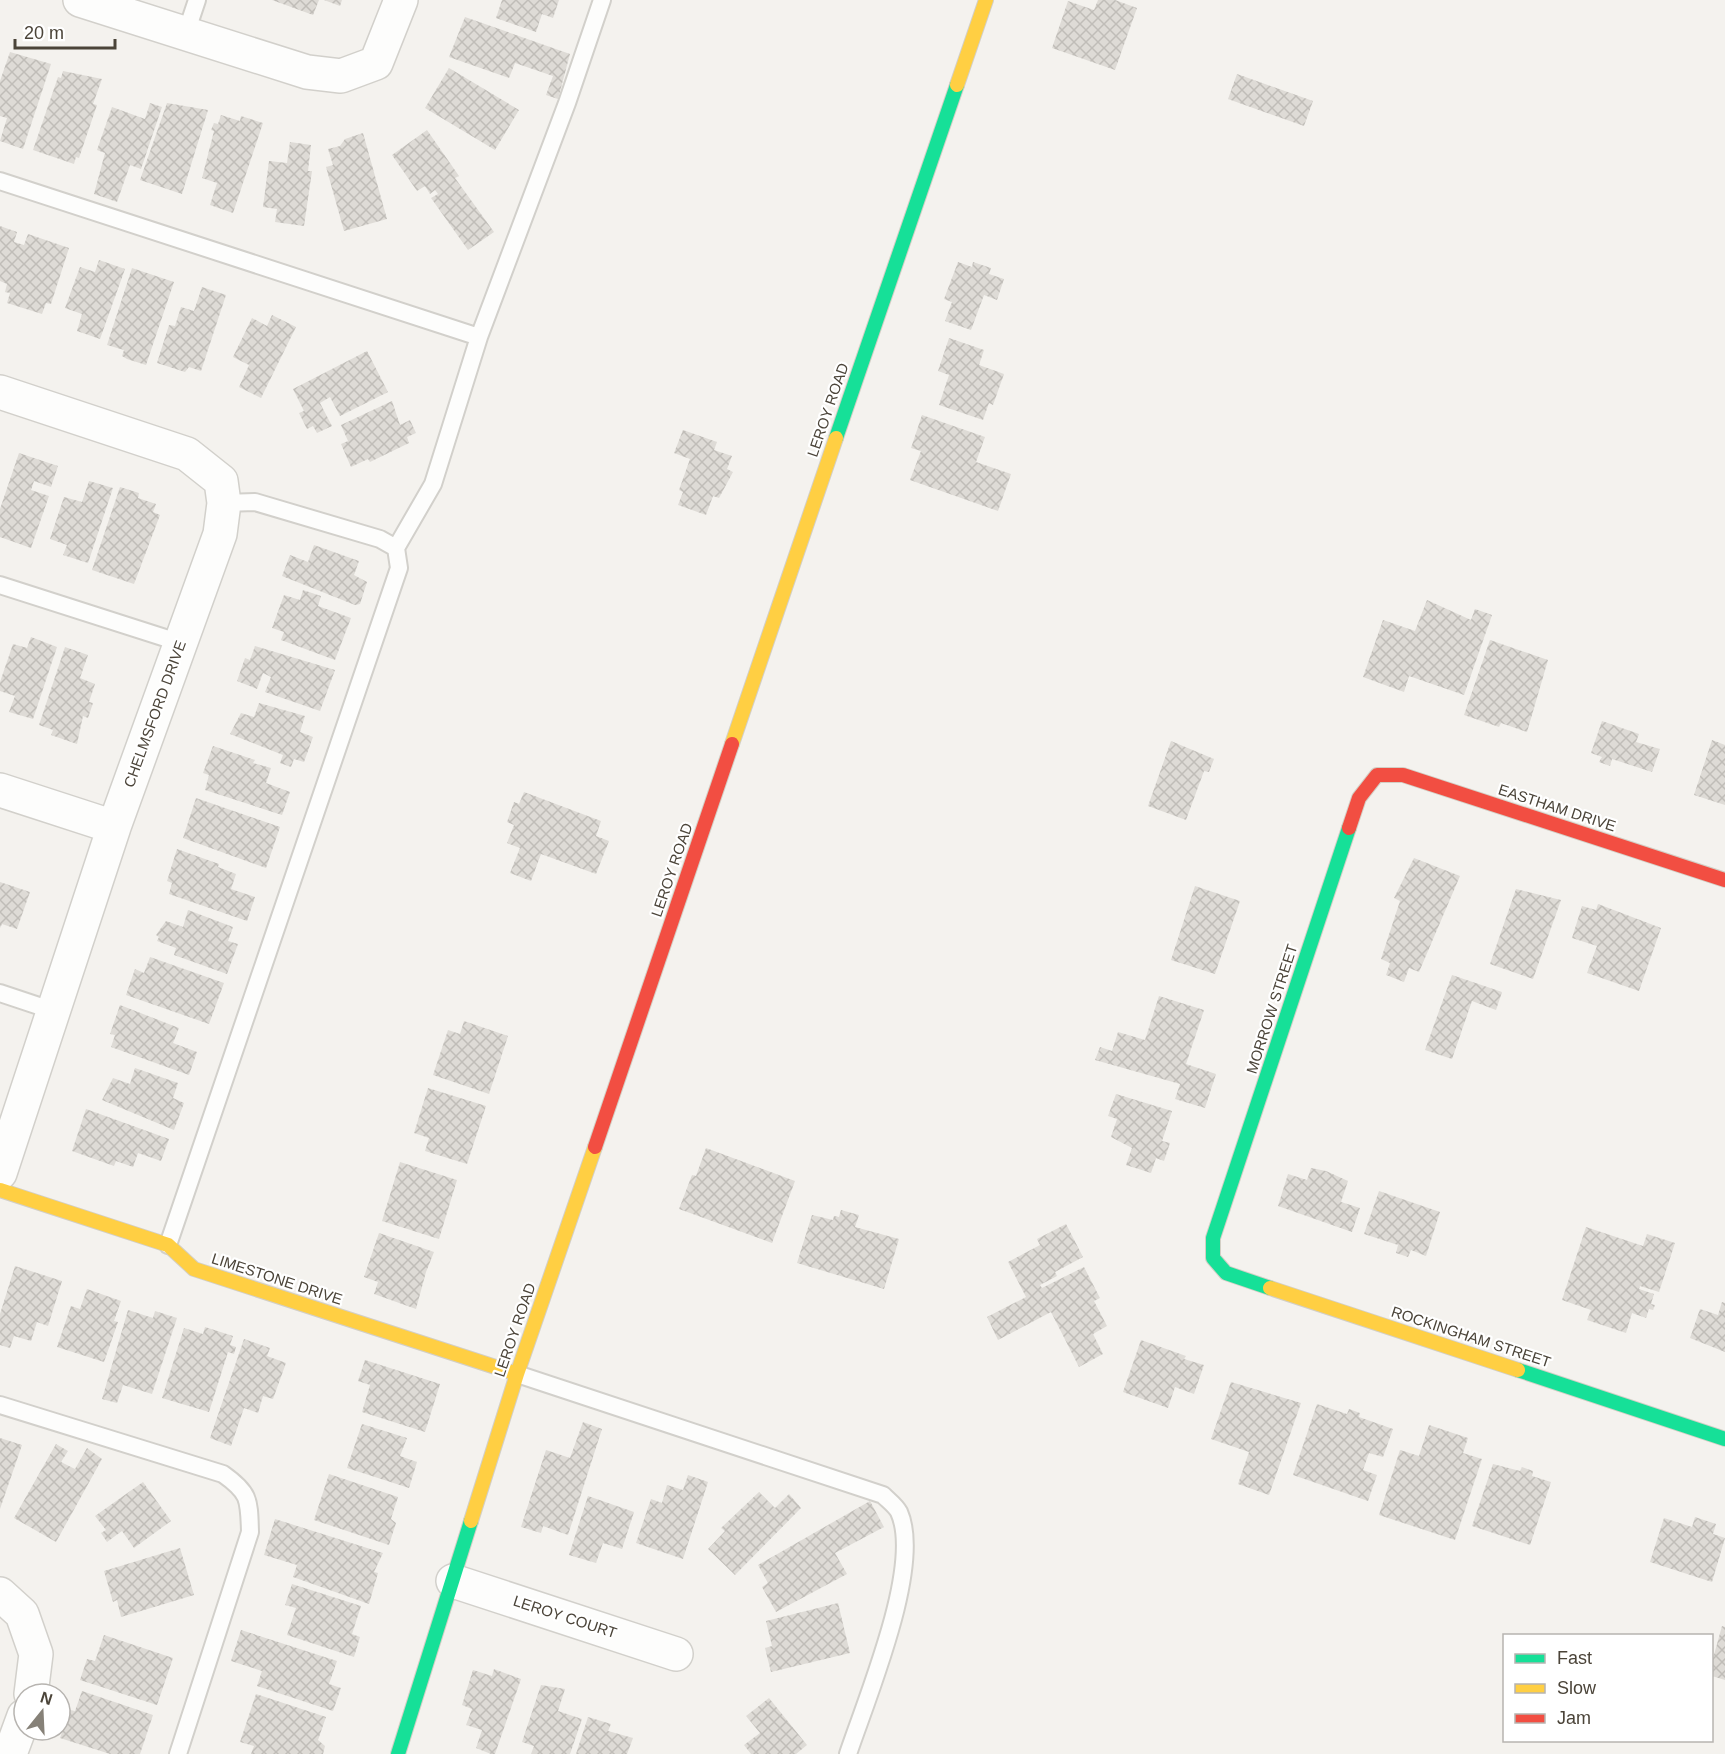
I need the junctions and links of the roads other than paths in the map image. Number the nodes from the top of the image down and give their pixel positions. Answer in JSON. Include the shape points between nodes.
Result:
{"nodes":[{"id":1,"x":80,"y":0,"type":"edge"},
{"id":2,"x":197,"y":0,"type":"edge"},
{"id":3,"x":401,"y":0,"type":"edge"},
{"id":4,"x":602,"y":0,"type":"edge"},
{"id":5,"x":986,"y":0,"type":"edge"},
{"id":6,"x":186,"y":33,"type":"junction"},
{"id":7,"x":0,"y":181,"type":"edge"},
{"id":8,"x":479,"y":337,"type":"junction"},
{"id":9,"x":0,"y":392,"type":"edge"},
{"id":10,"x":224,"y":503,"type":"junction"},
{"id":11,"x":396,"y":548,"type":"junction"},
{"id":12,"x":0,"y":585,"type":"edge"},
{"id":13,"x":181,"y":643,"type":"junction"},
{"id":14,"x":1377,"y":775,"type":"joint"},
{"id":15,"x":0,"y":790,"type":"edge"},
{"id":16,"x":114,"y":827,"type":"junction"},
{"id":17,"x":1725,"y":880,"type":"edge"},
{"id":18,"x":0,"y":993,"type":"edge"},
{"id":19,"x":54,"y":1011,"type":"junction"},
{"id":20,"x":0,"y":1173,"type":"edge"},
{"id":21,"x":0,"y":1190,"type":"edge"},
{"id":22,"x":168,"y":1245,"type":"junction"},
{"id":23,"x":1213,"y":1258,"type":"joint"},
{"id":24,"x":517,"y":1374,"type":"junction"},
{"id":25,"x":0,"y":1405,"type":"edge"},
{"id":26,"x":1725,"y":1439,"type":"edge"},
{"id":27,"x":453,"y":1581,"type":"junction"},
{"id":28,"x":0,"y":1594,"type":"edge"},
{"id":29,"x":676,"y":1654,"type":"dead end"},
{"id":30,"x":32,"y":1682,"type":"edge"},
{"id":31,"x":178,"y":1754,"type":"edge"},
{"id":32,"x":398,"y":1754,"type":"edge"},
{"id":33,"x":848,"y":1754,"type":"edge"}],
"edges":[{"from":1,"to":6,"type":"street"},
{"from":2,"to":6,"type":"lane"},
{"from":3,"to":6,"type":"street","via":[[376,63],[341,76],[307,72]]},
{"from":4,"to":8,"type":"lane"},
{"from":5,"to":24,"type":"street","name":"LEROY ROAD"},
{"from":7,"to":8,"type":"lane"},
{"from":8,"to":11,"type":"lane","via":[[433,484]]},
{"from":9,"to":10,"type":"street","name":"CHELMSFORD DRIVE","via":[[187,454],[221,481]]},
{"from":10,"to":11,"type":"lane","via":[[255,502],[380,539]]},
{"from":10,"to":13,"type":"street","name":"CHELMSFORD DRIVE","via":[[220,534]]},
{"from":11,"to":22,"type":"lane","via":[[399,568]]},
{"from":12,"to":13,"type":"lane"},
{"from":13,"to":16,"type":"street","name":"CHELMSFORD DRIVE"},
{"from":14,"to":17,"type":"street","name":"EASTHAM DRIVE","via":[[1403,775]]},
{"from":14,"to":23,"type":"street","name":"MORROW STREET","via":[[1359,798],[1214,1238]]},
{"from":15,"to":16,"type":"street"},
{"from":16,"to":19,"type":"street","name":"CHELMSFORD DRIVE"},
{"from":18,"to":19,"type":"lane"},
{"from":19,"to":20,"type":"street","name":"CHELMSFORD DRIVE"},
{"from":21,"to":22,"type":"street","name":"LIMESTONE DRIVE"},
{"from":22,"to":24,"type":"street","name":"LIMESTONE DRIVE","via":[[194,1269]]},
{"from":23,"to":26,"type":"street","name":"ROCKINGHAM STREET","via":[[1226,1273]]},
{"from":24,"to":27,"type":"street","name":"LEROY ROAD"},
{"from":24,"to":33,"type":"lane","via":[[883,1496],[898,1510],[906,1551],[901,1589]]},
{"from":25,"to":31,"type":"lane","via":[[223,1474],[241,1486],[249,1500],[250,1532]]},
{"from":27,"to":29,"type":"street","name":"LEROY COURT"},
{"from":27,"to":32,"type":"street","name":"LEROY ROAD"},
{"from":28,"to":30,"type":"street","via":[[22,1614],[36,1654]]}]}
